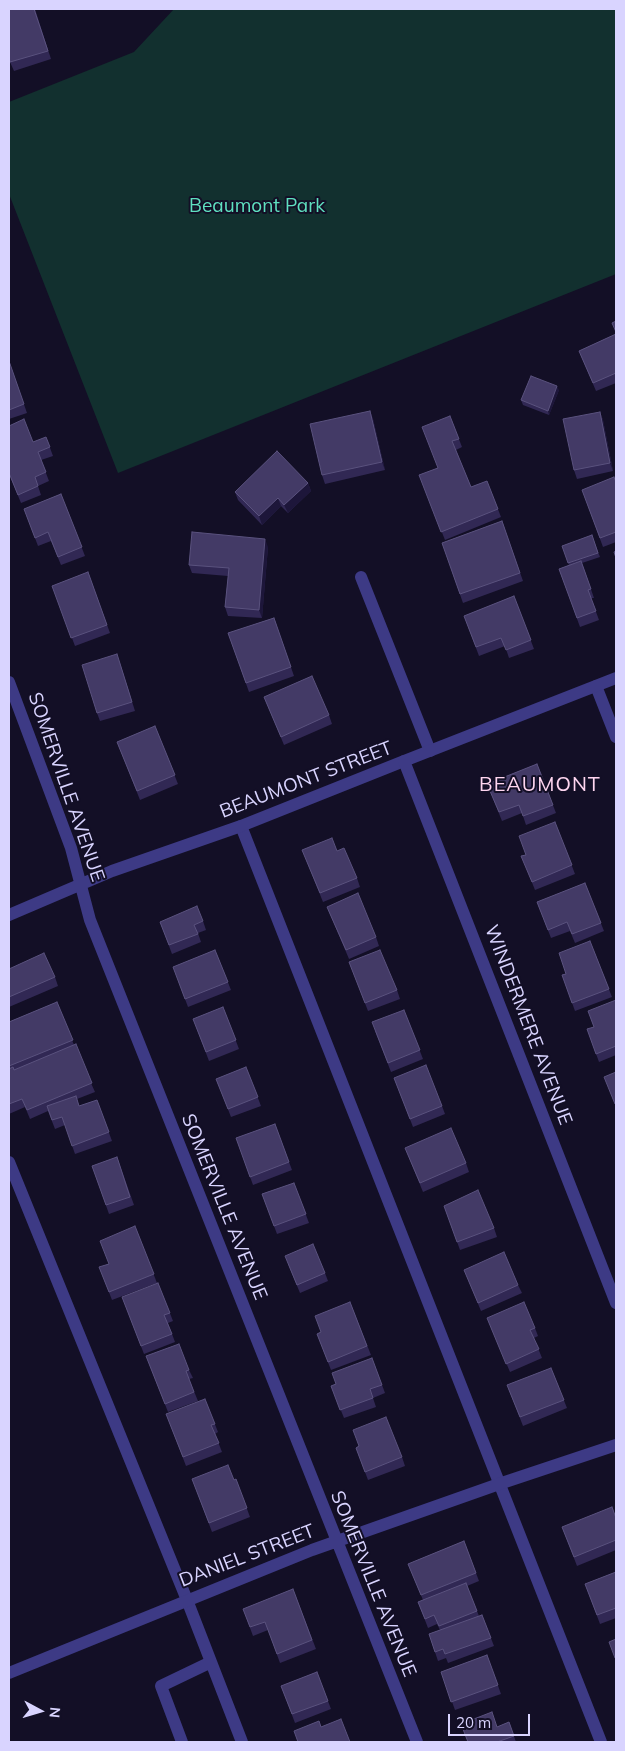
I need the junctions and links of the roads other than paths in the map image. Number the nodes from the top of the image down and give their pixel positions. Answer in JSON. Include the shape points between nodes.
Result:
{"nodes":[{"id":1,"x":361,"y":577,"type":"dead end"},
{"id":2,"x":616,"y":678,"type":"edge"},
{"id":3,"x":9,"y":682,"type":"edge"},
{"id":4,"x":596,"y":686,"type":"junction"},
{"id":5,"x":616,"y":737,"type":"edge"},
{"id":6,"x":430,"y":751,"type":"junction"},
{"id":7,"x":404,"y":761,"type":"junction"},
{"id":8,"x":241,"y":826,"type":"junction"},
{"id":9,"x":81,"y":884,"type":"junction"},
{"id":10,"x":9,"y":915,"type":"edge"},
{"id":11,"x":9,"y":1162,"type":"edge"},
{"id":12,"x":616,"y":1302,"type":"edge"},
{"id":13,"x":616,"y":1445,"type":"edge"},
{"id":14,"x":499,"y":1484,"type":"junction"},
{"id":15,"x":336,"y":1542,"type":"junction"},
{"id":16,"x":187,"y":1600,"type":"junction"},
{"id":17,"x":211,"y":1662,"type":"junction"},
{"id":18,"x":9,"y":1674,"type":"edge"},
{"id":19,"x":182,"y":1742,"type":"edge"},
{"id":20,"x":242,"y":1742,"type":"edge"},
{"id":21,"x":417,"y":1742,"type":"edge"},
{"id":22,"x":601,"y":1742,"type":"edge"}],
"edges":[{"from":1,"to":6,"type":"street"},
{"from":2,"to":4,"type":"street","name":"BEAUMONT STREET"},
{"from":3,"to":9,"type":"street","name":"SOMERVILLE AVENUE","via":[[71,848]]},
{"from":4,"to":5,"type":"street"},
{"from":4,"to":6,"type":"street","name":"BEAUMONT STREET"},
{"from":6,"to":7,"type":"street","name":"BEAUMONT STREET"},
{"from":7,"to":8,"type":"street","name":"BEAUMONT STREET"},
{"from":7,"to":12,"type":"street","name":"WINDERMERE AVENUE"},
{"from":8,"to":9,"type":"street","name":"BEAUMONT STREET"},
{"from":8,"to":14,"type":"street"},
{"from":9,"to":10,"type":"street","name":"BEAUMONT STREET"},
{"from":9,"to":15,"type":"street","name":"SOMERVILLE AVENUE","via":[[90,920]]},
{"from":11,"to":16,"type":"street"},
{"from":13,"to":14,"type":"street","name":"DANIEL STREET"},
{"from":14,"to":15,"type":"street","name":"DANIEL STREET"},
{"from":14,"to":22,"type":"street"},
{"from":15,"to":16,"type":"street","name":"DANIEL STREET"},
{"from":15,"to":21,"type":"street","name":"SOMERVILLE AVENUE"},
{"from":16,"to":17,"type":"street"},
{"from":16,"to":18,"type":"street","name":"DANIEL STREET"},
{"from":17,"to":19,"type":"street","via":[[161,1686]]},
{"from":17,"to":20,"type":"street"}]}
